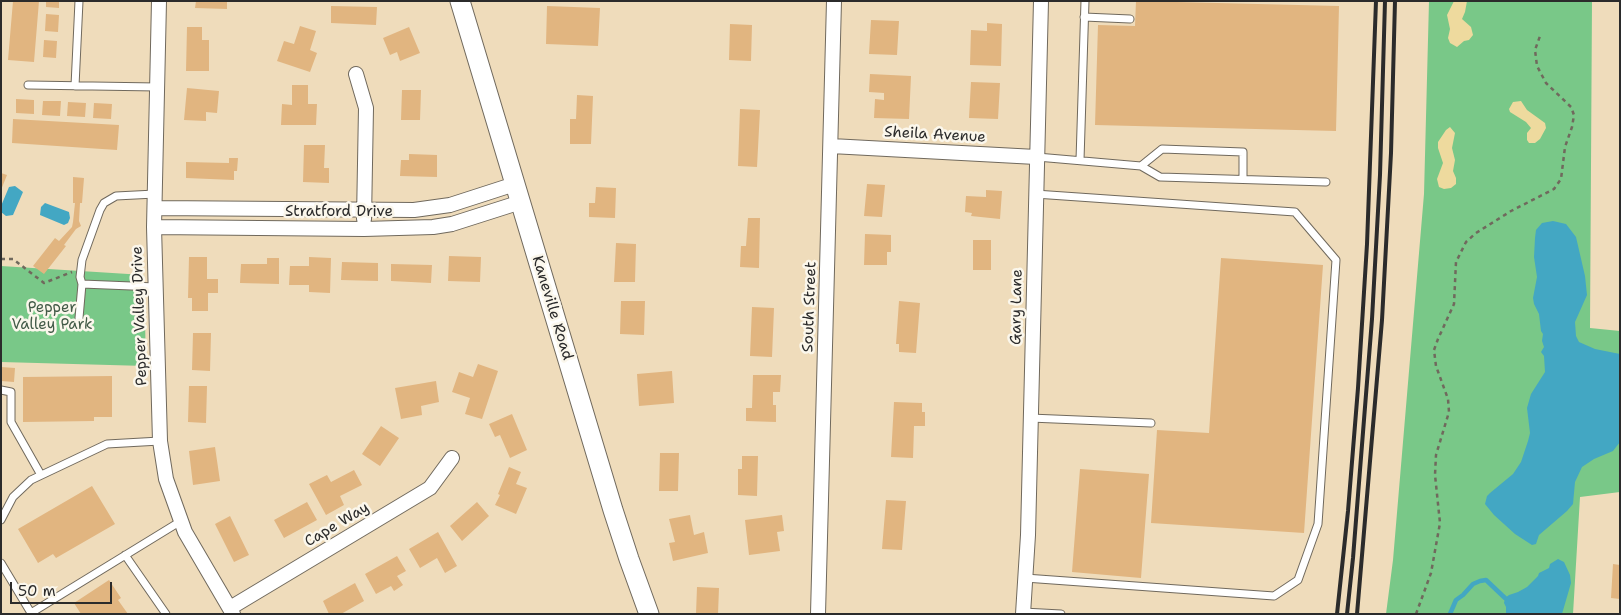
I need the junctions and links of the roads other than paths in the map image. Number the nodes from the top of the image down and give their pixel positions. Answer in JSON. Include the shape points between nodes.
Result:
{"nodes":[{"id":1,"x":79,"y":1,"type":"edge"},
{"id":2,"x":159,"y":1,"type":"edge"},
{"id":3,"x":460,"y":1,"type":"edge"},
{"id":4,"x":834,"y":1,"type":"edge"},
{"id":5,"x":1041,"y":1,"type":"edge"},
{"id":6,"x":1085,"y":1,"type":"edge"},
{"id":7,"x":1084,"y":17,"type":"junction"},
{"id":8,"x":1130,"y":19,"type":"dead end"},
{"id":9,"x":356,"y":74,"type":"dead end"},
{"id":10,"x":28,"y":85,"type":"dead end"},
{"id":11,"x":75,"y":86,"type":"junction"},
{"id":12,"x":157,"y":87,"type":"junction"},
{"id":13,"x":831,"y":146,"type":"junction"},
{"id":14,"x":1036,"y":157,"type":"junction"},
{"id":15,"x":1080,"y":160,"type":"junction"},
{"id":16,"x":1141,"y":166,"type":"junction"},
{"id":17,"x":1243,"y":179,"type":"junction"},
{"id":18,"x":1326,"y":182,"type":"dead end"},
{"id":19,"x":518,"y":193,"type":"junction"},
{"id":20,"x":1035,"y":194,"type":"junction"},
{"id":21,"x":155,"y":201,"type":"junction"},
{"id":22,"x":364,"y":210,"type":"junction"},
{"id":23,"x":154,"y":227,"type":"junction"},
{"id":24,"x":364,"y":229,"type":"junction"},
{"id":25,"x":82,"y":284,"type":"junction"},
{"id":26,"x":156,"y":287,"type":"junction"},
{"id":27,"x":79,"y":318,"type":"dead end"},
{"id":28,"x":1,"y":390,"type":"edge"},
{"id":29,"x":1030,"y":418,"type":"junction"},
{"id":30,"x":1151,"y":423,"type":"dead end"},
{"id":31,"x":160,"y":441,"type":"junction"},
{"id":32,"x":452,"y":458,"type":"dead end"},
{"id":33,"x":41,"y":475,"type":"junction"},
{"id":34,"x":1,"y":520,"type":"edge"},
{"id":35,"x":181,"y":521,"type":"junction"},
{"id":36,"x":125,"y":555,"type":"junction"},
{"id":37,"x":1,"y":563,"type":"edge"},
{"id":38,"x":1025,"y":578,"type":"junction"},
{"id":39,"x":232,"y":611,"type":"edge"},
{"id":40,"x":1023,"y":613,"type":"edge"},
{"id":41,"x":166,"y":614,"type":"edge"},
{"id":42,"x":649,"y":614,"type":"edge"},
{"id":43,"x":818,"y":614,"type":"edge"},
{"id":44,"x":1060,"y":614,"type":"edge"}],
"edges":[{"from":1,"to":11,"type":"lane"},
{"from":2,"to":12,"type":"street","name":"Pepper Valley Drive"},
{"from":3,"to":19,"type":"main road","name":"Kaneville Road"},
{"from":4,"to":13,"type":"street","name":"South Street"},
{"from":5,"to":14,"type":"street","name":"Gary Lane"},
{"from":6,"to":7,"type":"lane"},
{"from":7,"to":8,"type":"lane"},
{"from":7,"to":15,"type":"lane"},
{"from":9,"to":22,"type":"street","via":[[366,108]]},
{"from":10,"to":11,"type":"lane"},
{"from":11,"to":12,"type":"lane"},
{"from":12,"to":21,"type":"street","name":"Pepper Valley Drive"},
{"from":13,"to":14,"type":"street","name":"Sheila Avenue"},
{"from":13,"to":43,"type":"street","name":"South Street"},
{"from":14,"to":15,"type":"lane"},
{"from":14,"to":20,"type":"street","name":"Gary Lane"},
{"from":15,"to":16,"type":"lane"},
{"from":16,"to":17,"type":"lane","via":[[1160,176]]},
{"from":16,"to":17,"type":"lane","via":[[1162,149],[1243,152]]},
{"from":17,"to":18,"type":"lane"},
{"from":19,"to":22,"type":"street","name":"Stratford Drive","via":[[434,208]]},
{"from":19,"to":24,"type":"street","name":"Stratford Drive","via":[[452,224]]},
{"from":19,"to":42,"type":"main road","name":"Kaneville Road","via":[[613,510]]},
{"from":20,"to":29,"type":"street","name":"Gary Lane"},
{"from":20,"to":38,"type":"lane","via":[[1294,212],[1336,260],[1318,524],[1298,580],[1274,596]]},
{"from":21,"to":22,"type":"street","name":"Stratford Drive"},
{"from":21,"to":23,"type":"street","name":"Pepper Valley Drive"},
{"from":21,"to":25,"type":"lane","via":[[116,196],[104,203],[80,268]]},
{"from":22,"to":24,"type":"street"},
{"from":23,"to":24,"type":"street","name":"Stratford Drive"},
{"from":23,"to":26,"type":"street","name":"Pepper Valley Drive"},
{"from":25,"to":26,"type":"lane"},
{"from":25,"to":27,"type":"lane"},
{"from":26,"to":31,"type":"street","name":"Pepper Valley Drive"},
{"from":28,"to":33,"type":"lane","via":[[11,392],[11,422]]},
{"from":29,"to":30,"type":"lane"},
{"from":29,"to":38,"type":"street","name":"Gary Lane"},
{"from":31,"to":33,"type":"lane","via":[[107,444]]},
{"from":31,"to":35,"type":"street","name":"Pepper Valley Drive","via":[[166,480]]},
{"from":32,"to":39,"type":"street","name":"Cape Way","via":[[430,488]]},
{"from":33,"to":34,"type":"lane","via":[[13,497]]},
{"from":35,"to":36,"type":"lane"},
{"from":35,"to":39,"type":"street","name":"Pepper Valley Drive"},
{"from":36,"to":37,"type":"lane","via":[[32,613]]},
{"from":36,"to":41,"type":"lane"},
{"from":38,"to":40,"type":"street","name":"Gary Lane"},
{"from":40,"to":44,"type":"lane"}]}
